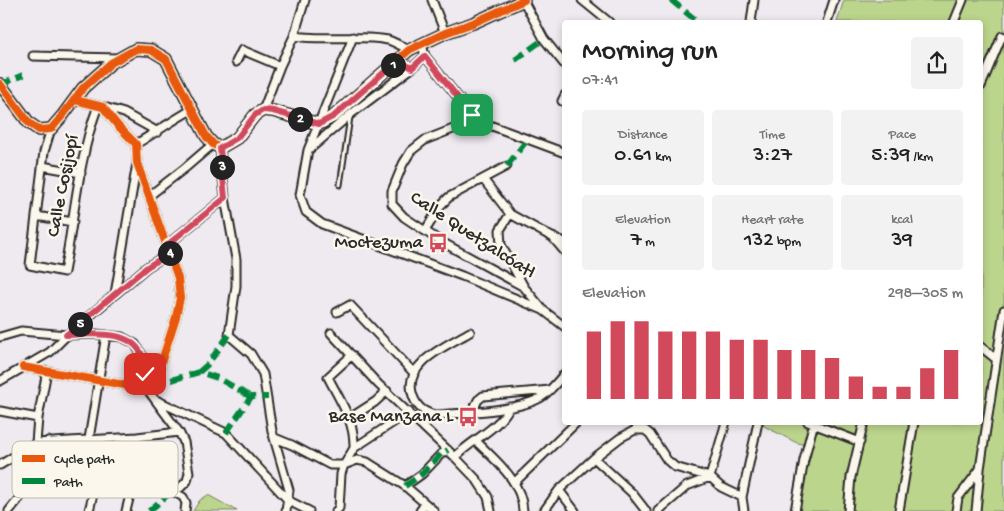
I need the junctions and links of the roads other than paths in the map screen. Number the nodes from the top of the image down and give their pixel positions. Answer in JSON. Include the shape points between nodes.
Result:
{"nodes":[{"id":1,"x":305,"y":0,"type":"edge"},
{"id":2,"x":432,"y":0,"type":"edge"},
{"id":3,"x":524,"y":0,"type":"edge"},
{"id":4,"x":582,"y":0,"type":"edge"},
{"id":5,"x":754,"y":0,"type":"edge"},
{"id":6,"x":834,"y":0,"type":"edge"},
{"id":7,"x":963,"y":0,"type":"edge"},
{"id":8,"x":607,"y":20,"type":"edge"},
{"id":9,"x":751,"y":20,"type":"edge"},
{"id":10,"x":828,"y":20,"type":"edge"},
{"id":11,"x":955,"y":20,"type":"edge"},
{"id":12,"x":445,"y":33,"type":"junction"},
{"id":13,"x":1003,"y":34,"type":"edge"},
{"id":14,"x":294,"y":36,"type":"junction"},
{"id":15,"x":353,"y":37,"type":"junction"},
{"id":16,"x":422,"y":44,"type":"junction"},
{"id":17,"x":409,"y":50,"type":"junction"},
{"id":18,"x":33,"y":56,"type":"dead end"},
{"id":19,"x":425,"y":56,"type":"junction"},
{"id":20,"x":119,"y":58,"type":"junction"},
{"id":21,"x":398,"y":60,"type":"junction"},
{"id":22,"x":562,"y":61,"type":"edge"},
{"id":23,"x":236,"y":62,"type":"dead end"},
{"id":24,"x":280,"y":66,"type":"junction"},
{"id":25,"x":412,"y":68,"type":"junction"},
{"id":26,"x":983,"y":81,"type":"edge"},
{"id":27,"x":0,"y":84,"type":"edge"},
{"id":28,"x":75,"y":100,"type":"junction"},
{"id":29,"x":100,"y":107,"type":"junction"},
{"id":30,"x":192,"y":109,"type":"junction"},
{"id":31,"x":263,"y":110,"type":"junction"},
{"id":32,"x":351,"y":114,"type":"junction"},
{"id":33,"x":476,"y":120,"type":"junction"},
{"id":34,"x":319,"y":124,"type":"junction"},
{"id":35,"x":51,"y":129,"type":"junction"},
{"id":36,"x":158,"y":132,"type":"junction"},
{"id":37,"x":136,"y":144,"type":"junction"},
{"id":38,"x":217,"y":146,"type":"junction"},
{"id":39,"x":308,"y":150,"type":"junction"},
{"id":40,"x":562,"y":152,"type":"edge"},
{"id":41,"x":137,"y":163,"type":"junction"},
{"id":42,"x":42,"y":166,"type":"junction"},
{"id":43,"x":507,"y":166,"type":"dead end"},
{"id":44,"x":81,"y":173,"type":"junction"},
{"id":45,"x":483,"y":179,"type":"junction"},
{"id":46,"x":340,"y":185,"type":"dead end"},
{"id":47,"x":149,"y":196,"type":"junction"},
{"id":48,"x":225,"y":198,"type":"junction"},
{"id":49,"x":510,"y":214,"type":"junction"},
{"id":50,"x":36,"y":216,"type":"junction"},
{"id":51,"x":73,"y":222,"type":"junction"},
{"id":52,"x":425,"y":231,"type":"junction"},
{"id":53,"x":552,"y":237,"type":"junction"},
{"id":54,"x":562,"y":241,"type":"edge"},
{"id":55,"x":167,"y":245,"type":"junction"},
{"id":56,"x":562,"y":249,"type":"edge"},
{"id":57,"x":170,"y":253,"type":"junction"},
{"id":58,"x":524,"y":287,"type":"junction"},
{"id":59,"x":115,"y":294,"type":"junction"},
{"id":60,"x":543,"y":310,"type":"junction"},
{"id":61,"x":1004,"y":310,"type":"edge"},
{"id":62,"x":338,"y":312,"type":"dead end"},
{"id":63,"x":562,"y":325,"type":"edge"},
{"id":64,"x":470,"y":332,"type":"dead end"},
{"id":65,"x":331,"y":333,"type":"dead end"},
{"id":66,"x":66,"y":335,"type":"junction"},
{"id":67,"x":106,"y":335,"type":"junction"},
{"id":68,"x":0,"y":337,"type":"edge"},
{"id":69,"x":983,"y":349,"type":"edge"},
{"id":70,"x":352,"y":355,"type":"junction"},
{"id":71,"x":996,"y":359,"type":"junction"},
{"id":72,"x":24,"y":367,"type":"junction"},
{"id":73,"x":47,"y":371,"type":"junction"},
{"id":74,"x":413,"y":372,"type":"junction"},
{"id":75,"x":562,"y":376,"type":"edge"},
{"id":76,"x":97,"y":380,"type":"junction"},
{"id":77,"x":0,"y":382,"type":"edge"},
{"id":78,"x":147,"y":389,"type":"junction"},
{"id":79,"x":550,"y":390,"type":"junction"},
{"id":80,"x":387,"y":391,"type":"junction"},
{"id":81,"x":156,"y":400,"type":"junction"},
{"id":82,"x":510,"y":407,"type":"junction"},
{"id":83,"x":0,"y":411,"type":"edge"},
{"id":84,"x":409,"y":412,"type":"junction"},
{"id":85,"x":472,"y":412,"type":"junction"},
{"id":86,"x":435,"y":415,"type":"junction"},
{"id":87,"x":38,"y":418,"type":"junction"},
{"id":88,"x":350,"y":418,"type":"junction"},
{"id":89,"x":420,"y":423,"type":"junction"},
{"id":90,"x":574,"y":425,"type":"edge"},
{"id":91,"x":725,"y":425,"type":"edge"},
{"id":92,"x":757,"y":425,"type":"edge"},
{"id":93,"x":812,"y":425,"type":"edge"},
{"id":94,"x":817,"y":425,"type":"edge"},
{"id":95,"x":863,"y":425,"type":"edge"},
{"id":96,"x":913,"y":425,"type":"edge"},
{"id":97,"x":179,"y":432,"type":"junction"},
{"id":98,"x":137,"y":437,"type":"junction"},
{"id":99,"x":275,"y":438,"type":"junction"},
{"id":100,"x":89,"y":439,"type":"junction"},
{"id":101,"x":36,"y":441,"type":"edge"},
{"id":102,"x":48,"y":441,"type":"edge"},
{"id":103,"x":137,"y":441,"type":"edge"},
{"id":104,"x":476,"y":441,"type":"junction"},
{"id":105,"x":860,"y":442,"type":"junction"},
{"id":106,"x":354,"y":448,"type":"junction"},
{"id":107,"x":448,"y":450,"type":"junction"},
{"id":108,"x":12,"y":457,"type":"edge"},
{"id":109,"x":455,"y":457,"type":"junction"},
{"id":110,"x":594,"y":458,"type":"junction"},
{"id":111,"x":1,"y":464,"type":"edge"},
{"id":112,"x":344,"y":465,"type":"junction"},
{"id":113,"x":980,"y":470,"type":"junction"},
{"id":114,"x":710,"y":477,"type":"junction"},
{"id":115,"x":515,"y":482,"type":"junction"},
{"id":116,"x":405,"y":486,"type":"junction"},
{"id":117,"x":178,"y":489,"type":"edge"},
{"id":118,"x":559,"y":490,"type":"junction"},
{"id":119,"x":178,"y":495,"type":"edge"},
{"id":120,"x":742,"y":497,"type":"junction"},
{"id":121,"x":19,"y":498,"type":"edge"},
{"id":122,"x":92,"y":498,"type":"edge"},
{"id":123,"x":129,"y":498,"type":"edge"},
{"id":124,"x":289,"y":500,"type":"junction"},
{"id":125,"x":425,"y":504,"type":"junction"},
{"id":126,"x":9,"y":511,"type":"edge"},
{"id":127,"x":89,"y":511,"type":"edge"},
{"id":128,"x":126,"y":511,"type":"edge"},
{"id":129,"x":185,"y":511,"type":"edge"},
{"id":130,"x":286,"y":511,"type":"edge"},
{"id":131,"x":309,"y":511,"type":"edge"},
{"id":132,"x":336,"y":511,"type":"edge"},
{"id":133,"x":420,"y":511,"type":"edge"},
{"id":134,"x":434,"y":511,"type":"edge"},
{"id":135,"x":491,"y":511,"type":"edge"},
{"id":136,"x":523,"y":511,"type":"edge"},
{"id":137,"x":544,"y":511,"type":"edge"},
{"id":138,"x":575,"y":511,"type":"edge"},
{"id":139,"x":646,"y":511,"type":"edge"},
{"id":140,"x":658,"y":511,"type":"edge"},
{"id":141,"x":744,"y":511,"type":"edge"},
{"id":142,"x":794,"y":511,"type":"edge"},
{"id":143,"x":848,"y":511,"type":"edge"},
{"id":144,"x":899,"y":511,"type":"edge"},
{"id":145,"x":956,"y":511,"type":"edge"},
{"id":146,"x":976,"y":511,"type":"edge"}],
"edges":[{"from":1,"to":14,"type":"street"},
{"from":2,"to":12,"type":"street"},
{"from":3,"to":12,"type":"street"},
{"from":3,"to":22,"type":"street","via":[[544,39]]},
{"from":4,"to":8,"type":"street"},
{"from":5,"to":9,"type":"street"},
{"from":6,"to":10,"type":"street"},
{"from":7,"to":11,"type":"street"},
{"from":12,"to":16,"type":"street"},
{"from":13,"to":26,"type":"street"},
{"from":14,"to":15,"type":"street"},
{"from":14,"to":24,"type":"street"},
{"from":15,"to":17,"type":"street","via":[[389,40]]},
{"from":15,"to":34,"type":"street"},
{"from":16,"to":17,"type":"street"},
{"from":16,"to":19,"type":"street"},
{"from":17,"to":21,"type":"street"},
{"from":18,"to":20,"type":"street"},
{"from":19,"to":25,"type":"street"},
{"from":19,"to":33,"type":"street"},
{"from":20,"to":28,"type":"street","via":[[83,88]]},
{"from":20,"to":30,"type":"street","via":[[136,49],[151,50],[166,58]]},
{"from":21,"to":25,"type":"street"},
{"from":21,"to":34,"type":"street","via":[[334,116]]},
{"from":23,"to":24,"type":"street","via":[[242,50]]},
{"from":24,"to":31,"type":"street"},
{"from":25,"to":32,"type":"street"},
{"from":27,"to":35,"type":"street","via":[[29,123],[39,130]]},
{"from":28,"to":29,"type":"street"},
{"from":28,"to":35,"type":"street"},
{"from":29,"to":36,"type":"street","via":[[124,113]]},
{"from":29,"to":37,"type":"street"},
{"from":29,"to":44,"type":"street","name":"Calle Cosijopí","via":[[93,119]]},
{"from":30,"to":36,"type":"street"},
{"from":30,"to":38,"type":"street","via":[[206,136]]},
{"from":31,"to":34,"type":"street"},
{"from":31,"to":38,"type":"street","via":[[237,138]]},
{"from":32,"to":39,"type":"street"},
{"from":32,"to":46,"type":"lane"},
{"from":33,"to":40,"type":"street"},
{"from":33,"to":52,"type":"street","name":"Calle Quetzalcóatl","via":[[425,140],[411,151],[403,164],[392,191],[392,204]]},
{"from":34,"to":39,"type":"street"},
{"from":35,"to":42,"type":"street"},
{"from":36,"to":37,"type":"street"},
{"from":37,"to":41,"type":"street"},
{"from":38,"to":47,"type":"street"},
{"from":38,"to":48,"type":"street"},
{"from":39,"to":60,"type":"street","name":"Calle Quetzalcóatl","via":[[300,196],[306,212],[322,224]]},
{"from":41,"to":47,"type":"street"},
{"from":41,"to":59,"type":"street"},
{"from":42,"to":44,"type":"street"},
{"from":42,"to":50,"type":"street"},
{"from":43,"to":45,"type":"street"},
{"from":44,"to":51,"type":"street","name":"Calle Cosijopí"},
{"from":45,"to":49,"type":"street"},
{"from":45,"to":52,"type":"street","via":[[441,205]]},
{"from":47,"to":55,"type":"street"},
{"from":48,"to":55,"type":"street"},
{"from":48,"to":99,"type":"street","via":[[236,259],[229,335],[250,354],[263,374]]},
{"from":49,"to":53,"type":"street"},
{"from":49,"to":58,"type":"street","via":[[500,230],[501,245]]},
{"from":50,"to":51,"type":"street"},
{"from":50,"to":51,"type":"street","name":"Calle Cosijopí","via":[[30,264],[64,272]]},
{"from":52,"to":58,"type":"street","name":"Calle Quetzalcóatl"},
{"from":53,"to":54,"type":"street"},
{"from":53,"to":56,"type":"street"},
{"from":55,"to":57,"type":"street"},
{"from":57,"to":59,"type":"street","via":[[147,267]]},
{"from":57,"to":78,"type":"street","via":[[180,298],[154,385]]},
{"from":58,"to":60,"type":"street","name":"Calle Quetzalcóatl"},
{"from":59,"to":66,"type":"street"},
{"from":60,"to":63,"type":"street"},
{"from":61,"to":71,"type":"street"},
{"from":62,"to":74,"type":"street","via":[[350,305]]},
{"from":64,"to":74,"type":"street","via":[[426,359]]},
{"from":65,"to":70,"type":"street"},
{"from":66,"to":67,"type":"street"},
{"from":66,"to":68,"type":"street","via":[[21,332]]},
{"from":66,"to":72,"type":"street","via":[[50,352]]},
{"from":67,"to":76,"type":"street"},
{"from":67,"to":78,"type":"street","via":[[122,336],[135,344],[142,355]]},
{"from":69,"to":71,"type":"street"},
{"from":70,"to":80,"type":"street"},
{"from":70,"to":88,"type":"street","via":[[328,377]]},
{"from":71,"to":113,"type":"street"},
{"from":72,"to":73,"type":"street"},
{"from":72,"to":77,"type":"street"},
{"from":73,"to":76,"type":"street"},
{"from":73,"to":87,"type":"street"},
{"from":74,"to":86,"type":"street","via":[[412,394],[418,407]]},
{"from":75,"to":79,"type":"street"},
{"from":76,"to":78,"type":"street"},
{"from":76,"to":100,"type":"street"},
{"from":78,"to":81,"type":"street"},
{"from":79,"to":82,"type":"street","via":[[534,401]]},
{"from":79,"to":85,"type":"street","via":[[483,396]]},
{"from":80,"to":84,"type":"street"},
{"from":80,"to":88,"type":"street"},
{"from":81,"to":97,"type":"street"},
{"from":81,"to":124,"type":"street","via":[[226,433]]},
{"from":82,"to":85,"type":"street"},
{"from":82,"to":104,"type":"street","via":[[501,420]]},
{"from":83,"to":87,"type":"street"},
{"from":84,"to":89,"type":"street"},
{"from":84,"to":106,"type":"street"},
{"from":85,"to":86,"type":"street"},
{"from":86,"to":89,"type":"street"},
{"from":87,"to":101,"type":"street"},
{"from":88,"to":106,"type":"street"},
{"from":89,"to":107,"type":"street"},
{"from":90,"to":115,"type":"street"},
{"from":91,"to":114,"type":"street"},
{"from":92,"to":120,"type":"street"},
{"from":93,"to":142,"type":"street"},
{"from":94,"to":105,"type":"street"},
{"from":95,"to":105,"type":"street"},
{"from":96,"to":144,"type":"street"},
{"from":97,"to":98,"type":"street"},
{"from":97,"to":117,"type":"street","via":[[189,473],[187,481]]},
{"from":98,"to":100,"type":"street"},
{"from":98,"to":103,"type":"street"},
{"from":99,"to":112,"type":"street","via":[[330,464]]},
{"from":99,"to":124,"type":"street"},
{"from":100,"to":102,"type":"street"},
{"from":104,"to":109,"type":"street"},
{"from":104,"to":115,"type":"street"},
{"from":105,"to":143,"type":"street","via":[[851,478]]},
{"from":106,"to":112,"type":"street"},
{"from":107,"to":109,"type":"street"},
{"from":107,"to":116,"type":"street"},
{"from":108,"to":111,"type":"street"},
{"from":109,"to":135,"type":"street","via":[[477,480],[488,497]]},
{"from":110,"to":114,"type":"street","via":[[620,438],[635,430],[645,430],[675,467]]},
{"from":110,"to":118,"type":"street"},
{"from":110,"to":139,"type":"street","via":[[632,493]]},
{"from":112,"to":116,"type":"street","via":[[358,460],[367,462]]},
{"from":112,"to":132,"type":"street"},
{"from":113,"to":145,"type":"street","via":[[958,498]]},
{"from":113,"to":146,"type":"street"},
{"from":114,"to":120,"type":"street"},
{"from":114,"to":140,"type":"street","via":[[688,486]]},
{"from":115,"to":136,"type":"street"},
{"from":116,"to":125,"type":"street"},
{"from":118,"to":137,"type":"street"},
{"from":118,"to":138,"type":"street"},
{"from":119,"to":129,"type":"street","via":[[186,503]]},
{"from":120,"to":141,"type":"street"},
{"from":121,"to":126,"type":"street"},
{"from":122,"to":127,"type":"street"},
{"from":123,"to":128,"type":"street"},
{"from":124,"to":130,"type":"street"},
{"from":124,"to":131,"type":"street"},
{"from":125,"to":133,"type":"street"},
{"from":125,"to":134,"type":"street"}]}
